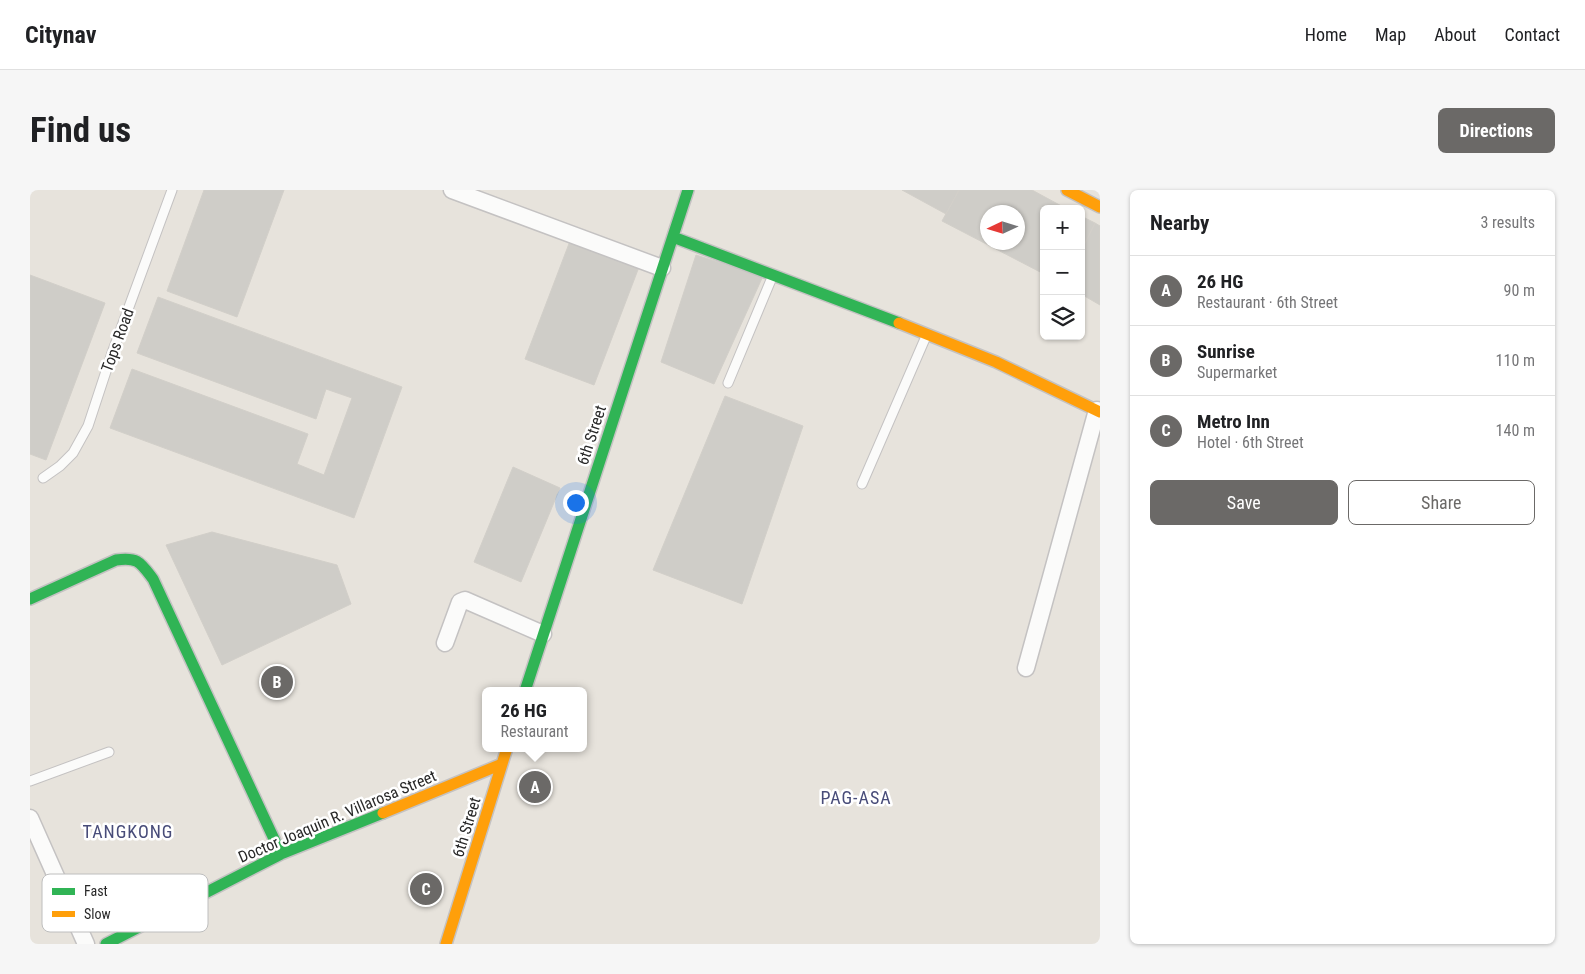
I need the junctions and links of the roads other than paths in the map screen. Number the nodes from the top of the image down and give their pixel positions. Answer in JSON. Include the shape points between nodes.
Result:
{"nodes":[{"id":1,"x":172,"y":190,"type":"edge"},
{"id":2,"x":452,"y":190,"type":"edge"},
{"id":3,"x":688,"y":190,"type":"edge"},
{"id":4,"x":1068,"y":190,"type":"edge"},
{"id":5,"x":1100,"y":207,"type":"edge"},
{"id":6,"x":673,"y":237,"type":"junction"},
{"id":7,"x":662,"y":268,"type":"junction"},
{"id":8,"x":773,"y":274,"type":"junction"},
{"id":9,"x":927,"y":334,"type":"junction"},
{"id":10,"x":728,"y":383,"type":"dead end"},
{"id":11,"x":1098,"y":411,"type":"edge"},
{"id":12,"x":43,"y":478,"type":"dead end"},
{"id":13,"x":862,"y":484,"type":"dead end"},
{"id":14,"x":30,"y":599,"type":"edge"},
{"id":15,"x":543,"y":634,"type":"junction"},
{"id":16,"x":446,"y":643,"type":"dead end"},
{"id":17,"x":1026,"y":668,"type":"dead end"},
{"id":18,"x":526,"y":687,"type":"edge"},
{"id":19,"x":109,"y":752,"type":"dead end"},
{"id":20,"x":506,"y":752,"type":"edge"},
{"id":21,"x":502,"y":764,"type":"junction"},
{"id":22,"x":30,"y":781,"type":"edge"},
{"id":23,"x":30,"y":818,"type":"edge"},
{"id":24,"x":281,"y":854,"type":"junction"},
{"id":25,"x":55,"y":874,"type":"edge"},
{"id":26,"x":208,"y":892,"type":"edge"},
{"id":27,"x":81,"y":932,"type":"edge"},
{"id":28,"x":129,"y":932,"type":"edge"},
{"id":29,"x":86,"y":944,"type":"edge"},
{"id":30,"x":106,"y":944,"type":"edge"},
{"id":31,"x":446,"y":944,"type":"edge"}],
"edges":[{"from":1,"to":12,"type":"lane","name":"Tops Road","via":[[88,426],[73,452]]},
{"from":2,"to":7,"type":"street"},
{"from":3,"to":6,"type":"street","name":"6th Street"},
{"from":4,"to":5,"type":"street"},
{"from":6,"to":7,"type":"street","name":"6th Street"},
{"from":6,"to":8,"type":"street"},
{"from":7,"to":15,"type":"street","name":"6th Street"},
{"from":8,"to":9,"type":"street"},
{"from":8,"to":10,"type":"lane"},
{"from":9,"to":11,"type":"street","via":[[996,362]]},
{"from":9,"to":13,"type":"lane"},
{"from":11,"to":17,"type":"street"},
{"from":14,"to":24,"type":"street","via":[[116,560],[131,558],[141,564],[152,579]]},
{"from":15,"to":16,"type":"street","via":[[462,600]]},
{"from":15,"to":18,"type":"street","name":"6th Street"},
{"from":19,"to":22,"type":"lane"},
{"from":20,"to":21,"type":"street","name":"6th Street"},
{"from":21,"to":24,"type":"street","name":"Doctor Joaquin R. Villarosa Street"},
{"from":21,"to":31,"type":"street","name":"6th Street"},
{"from":23,"to":25,"type":"street"},
{"from":24,"to":26,"type":"street","name":"Doctor Joaquin R. Villarosa Street"},
{"from":27,"to":29,"type":"street"},
{"from":28,"to":30,"type":"street","name":"Doctor Joaquin R. Villarosa Street"}]}
